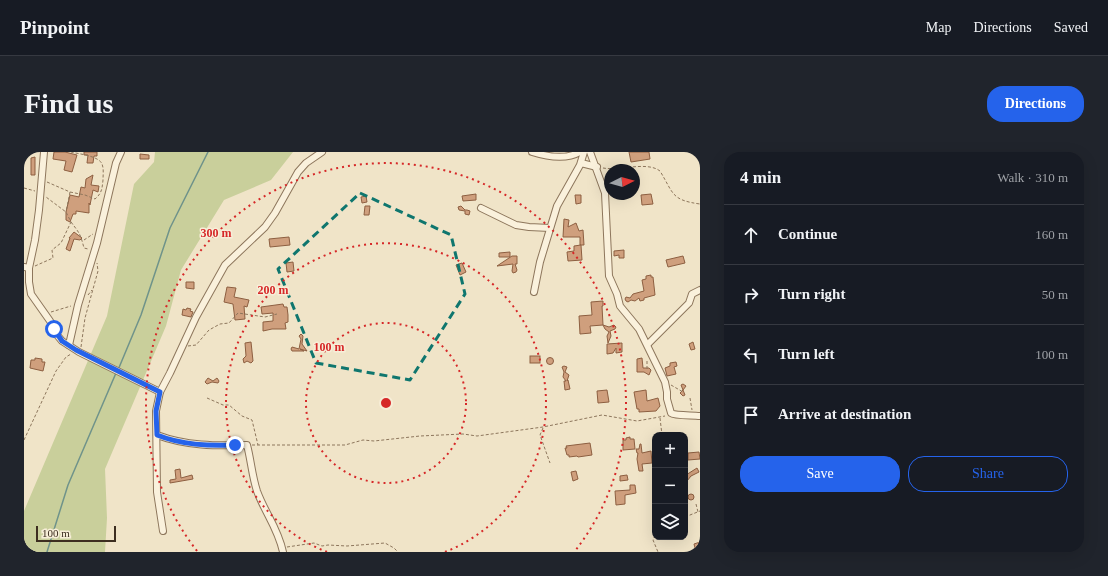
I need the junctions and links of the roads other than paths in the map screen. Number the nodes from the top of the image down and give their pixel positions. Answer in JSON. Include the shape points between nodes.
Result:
{"nodes":[{"id":1,"x":44,"y":152,"type":"edge"},
{"id":2,"x":121,"y":152,"type":"edge"},
{"id":3,"x":322,"y":152,"type":"edge"},
{"id":4,"x":532,"y":152,"type":"edge"},
{"id":5,"x":580,"y":152,"type":"edge"},
{"id":6,"x":584,"y":152,"type":"edge"},
{"id":7,"x":590,"y":152,"type":"edge"},
{"id":8,"x":581,"y":163,"type":"junction"},
{"id":9,"x":597,"y":167,"type":"junction"},
{"id":10,"x":481,"y":208,"type":"dead end"},
{"id":11,"x":550,"y":228,"type":"junction"},
{"id":12,"x":27,"y":268,"type":"edge"},
{"id":13,"x":700,"y":290,"type":"edge"},
{"id":14,"x":534,"y":292,"type":"dead end"},
{"id":15,"x":648,"y":344,"type":"junction"},
{"id":16,"x":69,"y":345,"type":"junction"},
{"id":17,"x":160,"y":392,"type":"junction"},
{"id":18,"x":700,"y":416,"type":"edge"},
{"id":19,"x":157,"y":435,"type":"junction"},
{"id":20,"x":163,"y":532,"type":"dead end"},
{"id":21,"x":282,"y":550,"type":"edge"}],
"edges":[{"from":1,"to":12,"type":"street","via":[[35,240]]},
{"from":2,"to":16,"type":"street"},
{"from":3,"to":17,"type":"street","via":[[298,172],[265,227],[225,265],[196,317]]},
{"from":4,"to":5,"type":"street","via":[[563,158]]},
{"from":6,"to":8,"type":"street"},
{"from":7,"to":9,"type":"street"},
{"from":8,"to":9,"type":"street"},
{"from":8,"to":11,"type":"street","via":[[557,206]]},
{"from":9,"to":15,"type":"street","via":[[606,192],[609,276],[620,306]]},
{"from":10,"to":11,"type":"street","via":[[516,225]]},
{"from":11,"to":14,"type":"street"},
{"from":12,"to":16,"type":"street","via":[[29,289],[57,335]]},
{"from":13,"to":15,"type":"street","via":[[692,294],[689,303]]},
{"from":15,"to":18,"type":"street","via":[[666,382],[667,399],[672,414]]},
{"from":16,"to":17,"type":"street"},
{"from":17,"to":19,"type":"street","via":[[156,411]]},
{"from":19,"to":20,"type":"street","via":[[157,492]]},
{"from":19,"to":21,"type":"street","via":[[191,444],[247,445],[257,491],[276,528]]}]}
